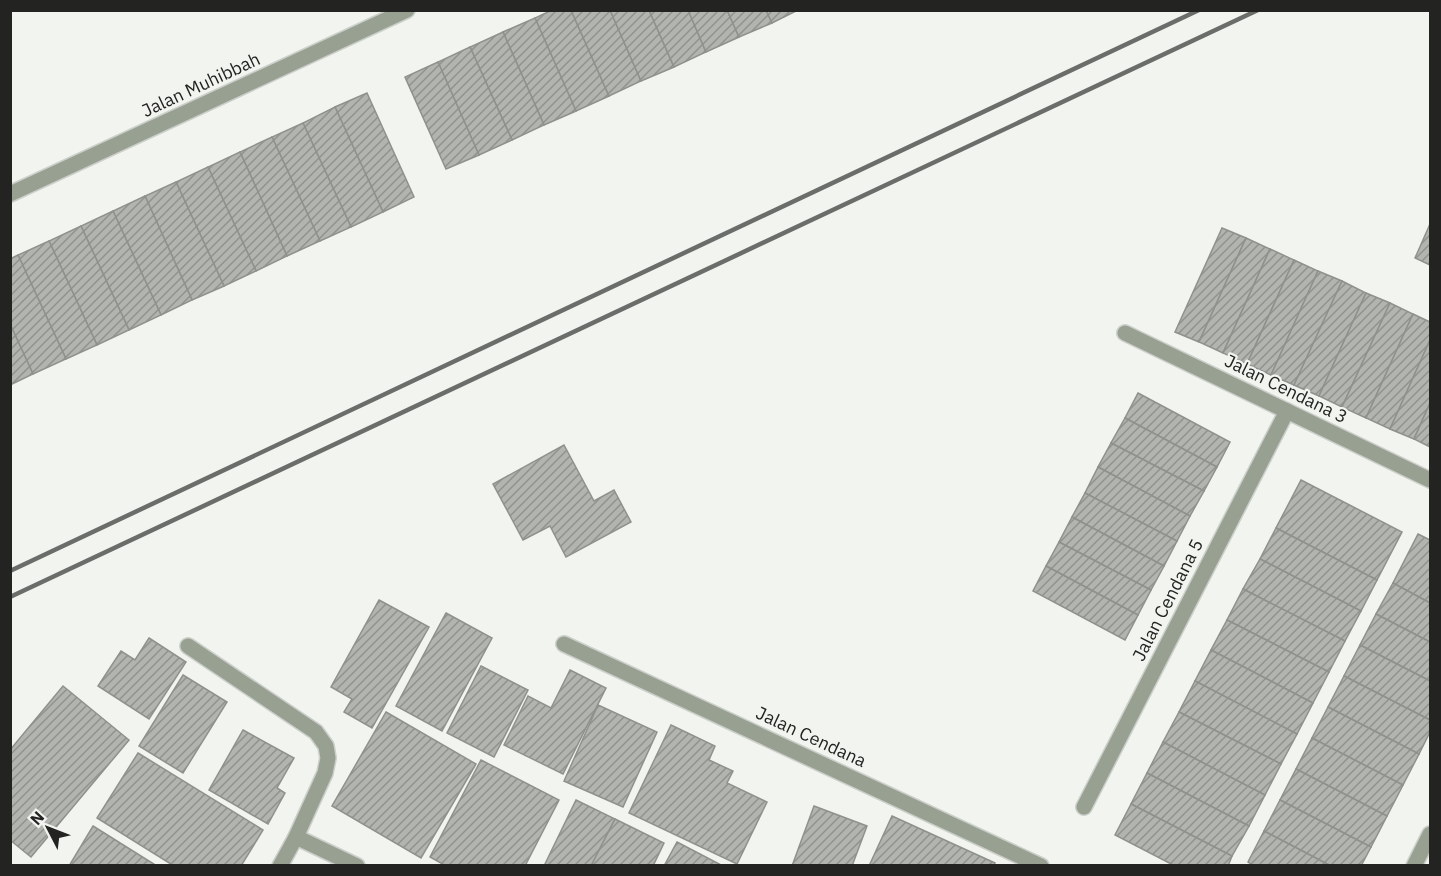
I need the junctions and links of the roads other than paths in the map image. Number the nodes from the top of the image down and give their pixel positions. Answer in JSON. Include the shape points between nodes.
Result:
{"nodes":[{"id":1,"x":407,"y":10,"type":"edge"},
{"id":2,"x":10,"y":194,"type":"edge"},
{"id":3,"x":1125,"y":333,"type":"dead end"},
{"id":4,"x":1287,"y":411,"type":"junction"},
{"id":5,"x":1431,"y":480,"type":"edge"},
{"id":6,"x":564,"y":644,"type":"dead end"},
{"id":7,"x":188,"y":646,"type":"dead end"},
{"id":8,"x":1084,"y":807,"type":"dead end"},
{"id":9,"x":1431,"y":834,"type":"edge"},
{"id":10,"x":296,"y":837,"type":"junction"},
{"id":11,"x":280,"y":866,"type":"edge"},
{"id":12,"x":357,"y":866,"type":"edge"},
{"id":13,"x":1041,"y":866,"type":"edge"},
{"id":14,"x":1414,"y":866,"type":"edge"}],
"edges":[{"from":1,"to":2,"type":"street","name":"Jalan Muhibbah"},
{"from":3,"to":4,"type":"street","name":"Jalan Cendana 3"},
{"from":4,"to":5,"type":"street","name":"Jalan Cendana 3"},
{"from":4,"to":8,"type":"street","name":"Jalan Cendana 5"},
{"from":6,"to":13,"type":"street","name":"Jalan Cendana"},
{"from":7,"to":10,"type":"street","via":[[316,732],[326,746],[325,773]]},
{"from":9,"to":14,"type":"street"},
{"from":10,"to":11,"type":"street"},
{"from":10,"to":12,"type":"street"}]}
